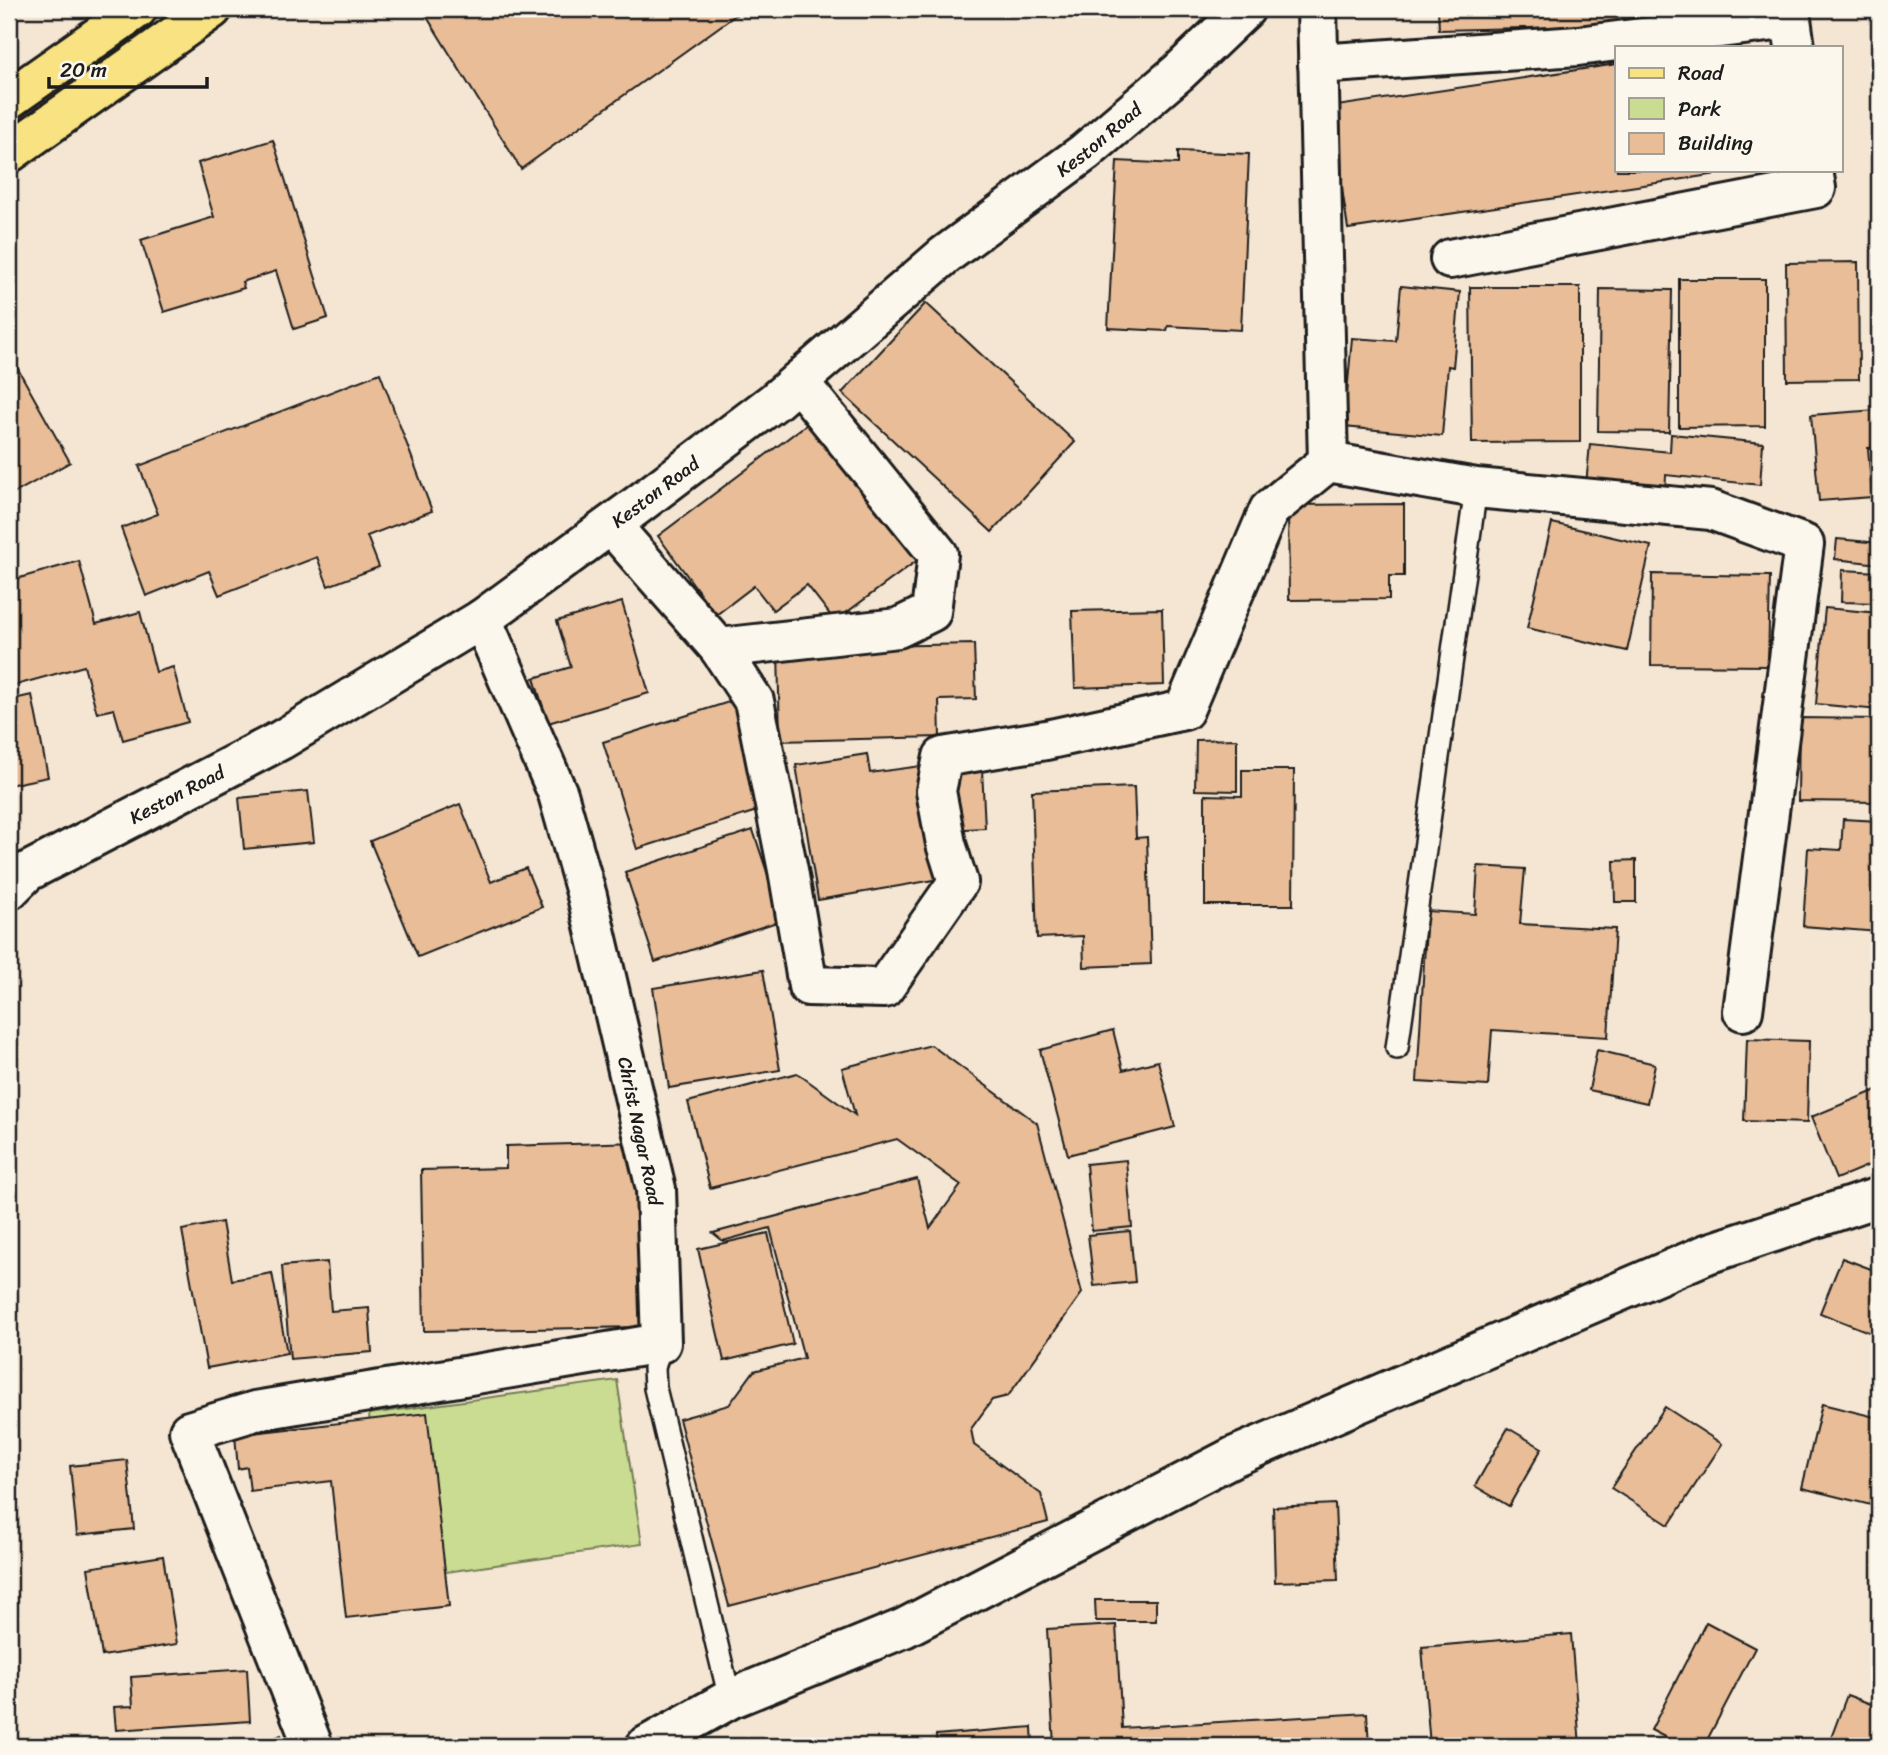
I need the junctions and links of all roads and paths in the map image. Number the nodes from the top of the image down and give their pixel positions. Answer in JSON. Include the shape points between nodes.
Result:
{"nodes":[{"id":1,"x":137,"y":9,"type":"edge"},
{"id":2,"x":212,"y":9,"type":"edge"},
{"id":3,"x":1245,"y":9,"type":"edge"},
{"id":4,"x":1317,"y":9,"type":"edge"},
{"id":5,"x":1795,"y":46,"type":"edge"},
{"id":6,"x":1318,"y":64,"type":"junction"},
{"id":7,"x":9,"y":99,"type":"edge"},
{"id":8,"x":9,"y":153,"type":"edge"},
{"id":9,"x":1813,"y":172,"type":"edge"},
{"id":10,"x":1450,"y":259,"type":"dead end"},
{"id":11,"x":798,"y":381,"type":"junction"},
{"id":12,"x":1328,"y":461,"type":"junction"},
{"id":13,"x":1476,"y":488,"type":"junction"},
{"id":14,"x":611,"y":525,"type":"junction"},
{"id":15,"x":482,"y":619,"type":"junction"},
{"id":16,"x":719,"y":648,"type":"junction"},
{"id":17,"x":9,"y":890,"type":"edge"},
{"id":18,"x":1743,"y":1011,"type":"dead end"},
{"id":19,"x":1397,"y":1048,"type":"dead end"},
{"id":20,"x":1879,"y":1197,"type":"edge"},
{"id":21,"x":662,"y":1343,"type":"junction"},
{"id":22,"x":730,"y":1699,"type":"junction"},
{"id":23,"x":313,"y":1746,"type":"edge"},
{"id":24,"x":646,"y":1746,"type":"edge"}],
"edges":[{"from":1,"to":7,"type":"main road"},
{"from":2,"to":8,"type":"main road"},
{"from":3,"to":11,"type":"street","name":"Keston Road","via":[[1085,152],[945,254]]},
{"from":4,"to":6,"type":"street"},
{"from":5,"to":6,"type":"street","via":[[1791,19],[1578,47]]},
{"from":6,"to":12,"type":"street"},
{"from":9,"to":10,"type":"street","via":[[1816,188]]},
{"from":11,"to":14,"type":"street","name":"Keston Road"},
{"from":11,"to":16,"type":"street","via":[[938,554],[931,612],[898,628]]},
{"from":12,"to":13,"type":"street"},
{"from":12,"to":16,"type":"street","via":[[1269,510],[1184,710],[943,757],[936,791],[958,882],[884,988],[808,986],[754,701]]},
{"from":13,"to":18,"type":"street","via":[[1711,510],[1804,544]]},
{"from":13,"to":19,"type":"lane"},
{"from":14,"to":15,"type":"street","name":"Keston Road"},
{"from":14,"to":16,"type":"street"},
{"from":15,"to":17,"type":"street","name":"Keston Road","via":[[281,740],[27,872]]},
{"from":15,"to":21,"type":"street","name":"Christ Nagar Road","via":[[558,794],[587,896],[656,1189]]},
{"from":20,"to":22,"type":"street","via":[[1707,1254],[1233,1457],[904,1628]]},
{"from":21,"to":22,"type":"lane","name":"Christ Nagar Road","via":[[654,1368],[655,1388]]},
{"from":21,"to":23,"type":"street","via":[[255,1411],[189,1431]]},
{"from":22,"to":24,"type":"street"}]}
